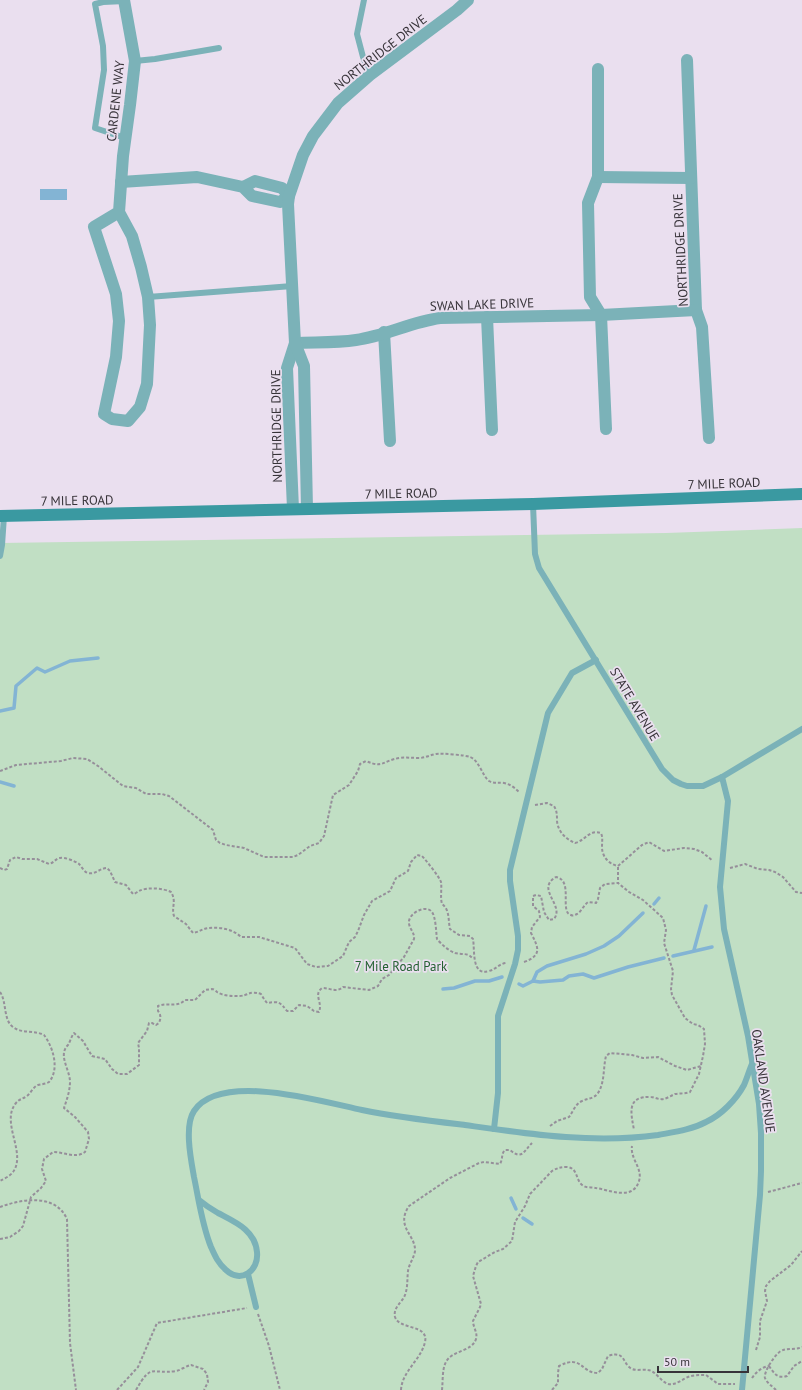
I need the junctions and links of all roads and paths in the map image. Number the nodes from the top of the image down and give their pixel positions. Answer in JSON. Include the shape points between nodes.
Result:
{"nodes":[{"id":1,"x":364,"y":0,"type":"edge"},
{"id":2,"x":468,"y":0,"type":"edge"},
{"id":3,"x":124,"y":1,"type":"edge"},
{"id":4,"x":219,"y":48,"type":"dead end"},
{"id":5,"x":687,"y":60,"type":"dead end"},
{"id":6,"x":135,"y":61,"type":"junction"},
{"id":7,"x":598,"y":69,"type":"dead end"},
{"id":8,"x":370,"y":76,"type":"junction"},
{"id":9,"x":125,"y":138,"type":"junction"},
{"id":10,"x":598,"y":177,"type":"junction"},
{"id":11,"x":691,"y":178,"type":"junction"},
{"id":12,"x":121,"y":182,"type":"junction"},
{"id":13,"x":289,"y":196,"type":"junction"},
{"id":14,"x":118,"y":212,"type":"junction"},
{"id":15,"x":292,"y":286,"type":"junction"},
{"id":16,"x":148,"y":296,"type":"junction"},
{"id":17,"x":696,"y":310,"type":"junction"},
{"id":18,"x":600,"y":315,"type":"junction"},
{"id":19,"x":487,"y":317,"type":"junction"},
{"id":20,"x":384,"y":332,"type":"junction"},
{"id":21,"x":295,"y":343,"type":"junction"},
{"id":22,"x":606,"y":429,"type":"dead end"},
{"id":23,"x":492,"y":430,"type":"dead end"},
{"id":24,"x":709,"y":438,"type":"dead end"},
{"id":25,"x":390,"y":441,"type":"dead end"},
{"id":26,"x":802,"y":494,"type":"edge"},
{"id":27,"x":533,"y":504,"type":"junction"},
{"id":28,"x":293,"y":509,"type":"junction"},
{"id":29,"x":307,"y":509,"type":"junction"},
{"id":30,"x":2,"y":516,"type":"edge"},
{"id":31,"x":0,"y":556,"type":"edge"},
{"id":32,"x":596,"y":660,"type":"junction"},
{"id":33,"x":802,"y":729,"type":"edge"},
{"id":34,"x":0,"y":771,"type":"edge"},
{"id":35,"x":722,"y":777,"type":"junction"},
{"id":36,"x":527,"y":801,"type":"junction"},
{"id":37,"x":618,"y":866,"type":"junction"},
{"id":38,"x":722,"y":866,"type":"junction"},
{"id":39,"x":0,"y":868,"type":"edge"},
{"id":40,"x":618,"y":883,"type":"junction"},
{"id":41,"x":802,"y":894,"type":"edge"},
{"id":42,"x":474,"y":960,"type":"junction"},
{"id":43,"x":515,"y":964,"type":"junction"},
{"id":44,"x":0,"y":992,"type":"edge"},
{"id":45,"x":752,"y":1064,"type":"junction"},
{"id":46,"x":701,"y":1066,"type":"junction"},
{"id":47,"x":494,"y":1129,"type":"junction"},
{"id":48,"x":543,"y":1135,"type":"junction"},
{"id":49,"x":634,"y":1138,"type":"junction"},
{"id":50,"x":0,"y":1181,"type":"edge"},
{"id":51,"x":802,"y":1183,"type":"edge"},
{"id":52,"x":760,"y":1194,"type":"junction"},
{"id":53,"x":30,"y":1200,"type":"junction"},
{"id":54,"x":199,"y":1200,"type":"junction"},
{"id":55,"x":0,"y":1207,"type":"edge"},
{"id":56,"x":0,"y":1238,"type":"edge"},
{"id":57,"x":802,"y":1251,"type":"edge"},
{"id":58,"x":248,"y":1274,"type":"junction"},
{"id":59,"x":256,"y":1307,"type":"junction"},
{"id":60,"x":802,"y":1348,"type":"edge"},
{"id":61,"x":755,"y":1353,"type":"dead end"},
{"id":62,"x":802,"y":1361,"type":"edge"},
{"id":63,"x":770,"y":1366,"type":"junction"},
{"id":64,"x":750,"y":1376,"type":"dead end"},
{"id":65,"x":742,"y":1387,"type":"edge"},
{"id":66,"x":76,"y":1390,"type":"edge"},
{"id":67,"x":117,"y":1390,"type":"edge"},
{"id":68,"x":136,"y":1390,"type":"edge"},
{"id":69,"x":204,"y":1390,"type":"edge"},
{"id":70,"x":280,"y":1390,"type":"edge"},
{"id":71,"x":400,"y":1390,"type":"edge"},
{"id":72,"x":442,"y":1390,"type":"edge"},
{"id":73,"x":552,"y":1390,"type":"edge"},
{"id":74,"x":776,"y":1390,"type":"edge"}],
"edges":[{"from":1,"to":8,"type":"lane","via":[[357,34]]},
{"from":2,"to":8,"type":"street","name":"NORTHRIDGE DRIVE"},
{"from":3,"to":6,"type":"street","name":"CARDENE WAY"},
{"from":3,"to":9,"type":"lane","via":[[96,4],[104,70],[95,128]]},
{"from":4,"to":6,"type":"lane"},
{"from":5,"to":11,"type":"street","name":"NORTHRIDGE DRIVE"},
{"from":6,"to":9,"type":"street","name":"CARDENE WAY"},
{"from":7,"to":10,"type":"street"},
{"from":8,"to":13,"type":"street","name":"NORTHRIDGE DRIVE","via":[[338,103],[313,136],[303,155]]},
{"from":9,"to":12,"type":"street","name":"CARDENE WAY"},
{"from":10,"to":11,"type":"street"},
{"from":10,"to":18,"type":"street","via":[[588,204],[590,297]]},
{"from":11,"to":17,"type":"street","name":"NORTHRIDGE DRIVE"},
{"from":12,"to":13,"type":"street","via":[[197,177],[243,187],[255,181],[282,188]]},
{"from":12,"to":14,"type":"street","name":"CARDENE WAY"},
{"from":13,"to":15,"type":"street","name":"NORTHRIDGE DRIVE"},
{"from":14,"to":16,"type":"street","via":[[132,236]]},
{"from":14,"to":16,"type":"street","via":[[94,227],[116,294],[116,357],[104,414],[112,419],[128,421],[140,407],[147,384],[150,325]]},
{"from":15,"to":16,"type":"lane"},
{"from":15,"to":21,"type":"street","name":"NORTHRIDGE DRIVE"},
{"from":17,"to":18,"type":"street","name":"SWAN LAKE DRIVE"},
{"from":17,"to":24,"type":"street","name":"NORTHRIDGE DRIVE","via":[[702,327]]},
{"from":18,"to":19,"type":"street","name":"SWAN LAKE DRIVE"},
{"from":18,"to":22,"type":"street"},
{"from":19,"to":20,"type":"street","name":"SWAN LAKE DRIVE","via":[[440,318]]},
{"from":19,"to":23,"type":"street"},
{"from":20,"to":21,"type":"street","name":"SWAN LAKE DRIVE","via":[[357,340]]},
{"from":20,"to":25,"type":"street"},
{"from":21,"to":28,"type":"street","name":"NORTHRIDGE DRIVE","via":[[287,368]]},
{"from":21,"to":29,"type":"street","name":"NORTHRIDGE DRIVE","via":[[304,366]]},
{"from":26,"to":27,"type":"street","name":"7 MILE ROAD"},
{"from":27,"to":29,"type":"street","name":"7 MILE ROAD"},
{"from":27,"to":32,"type":"lane","name":"STATE AVENUE","via":[[535,554],[539,568]]},
{"from":28,"to":29,"type":"street","name":"7 MILE ROAD"},
{"from":28,"to":30,"type":"street","name":"7 MILE ROAD"},
{"from":30,"to":31,"type":"lane"},
{"from":32,"to":35,"type":"lane","name":"STATE AVENUE","via":[[666,774],[681,784],[696,787]]},
{"from":32,"to":36,"type":"lane","via":[[572,673],[548,712]]},
{"from":33,"to":35,"type":"lane","name":"STATE AVENUE"},
{"from":34,"to":36,"type":"path","via":[[16,765],[73,758],[87,759],[123,786],[136,788],[146,794],[169,796],[213,830],[216,840],[220,843],[244,848],[268,858],[293,858],[319,843],[324,836],[333,795],[349,785],[360,764],[366,761],[380,765],[402,757],[427,757],[438,753],[470,757],[487,780],[509,784]]},
{"from":35,"to":38,"type":"lane","name":"OAKLAND AVENUE","via":[[728,801]]},
{"from":36,"to":37,"type":"path","via":[[534,805],[547,803],[554,806],[560,832],[567,840],[575,843],[592,833],[601,833],[606,859]]},
{"from":36,"to":43,"type":"lane","via":[[510,870],[518,936]]},
{"from":37,"to":38,"type":"path","via":[[648,842],[664,851],[694,849]]},
{"from":37,"to":40,"type":"path"},
{"from":38,"to":41,"type":"path","via":[[733,868],[745,864],[775,872],[796,892]]},
{"from":38,"to":45,"type":"lane","name":"OAKLAND AVENUE","via":[[720,887],[724,929]]},
{"from":39,"to":42,"type":"path","via":[[7,869],[10,860],[16,857],[37,859],[49,864],[58,858],[65,858],[78,864],[88,873],[106,868],[115,882],[126,885],[133,894],[149,889],[171,892],[175,901],[174,916],[186,924],[193,933],[218,928],[231,930],[241,937],[259,937],[295,948],[307,964],[320,967],[328,966],[343,956],[372,901],[390,890],[396,878],[408,871],[412,858],[416,855],[422,856],[441,883],[440,898],[448,911],[450,929],[473,939]]},
{"from":40,"to":43,"type":"path","via":[[603,885],[596,903],[588,902],[578,914],[571,915],[566,910],[563,882],[558,877],[554,878],[548,889],[557,915],[552,920],[547,918],[541,896],[534,896],[533,906],[539,911],[540,917],[532,927],[531,933],[538,949],[532,959]]},
{"from":40,"to":46,"type":"path","via":[[664,918],[664,943],[674,971],[672,995],[685,1018],[704,1029],[705,1044]]},
{"from":42,"to":43,"type":"path","via":[[483,972],[503,963]]},
{"from":42,"to":53,"type":"path","via":[[468,954],[451,951],[437,939],[433,913],[425,909],[414,913],[409,920],[414,939],[404,956],[378,986],[369,990],[343,987],[336,991],[322,988],[317,994],[321,1004],[319,1012],[299,1005],[287,1011],[283,1004],[267,1003],[261,994],[257,993],[230,996],[217,990],[205,990],[195,1000],[185,1000],[175,1006],[158,1006],[159,1023],[149,1023],[147,1031],[138,1043],[140,1065],[127,1074],[118,1074],[105,1059],[92,1056],[83,1041],[74,1034],[63,1051],[70,1080],[64,1108],[88,1132],[88,1147],[79,1155],[53,1152],[44,1159],[42,1169],[46,1181]]},
{"from":43,"to":47,"type":"lane","via":[[498,1016],[498,1093]]},
{"from":44,"to":50,"type":"path","via":[[13,1028],[44,1035],[52,1050],[55,1067],[49,1082],[35,1086],[14,1106],[12,1123],[17,1159],[13,1172]]},
{"from":45,"to":49,"type":"lane","via":[[744,1085],[717,1115],[705,1123],[683,1131]]},
{"from":45,"to":52,"type":"lane","name":"OAKLAND AVENUE","via":[[761,1132]]},
{"from":46,"to":48,"type":"path","via":[[687,1070],[658,1057],[643,1058],[610,1053],[606,1056],[598,1093],[581,1101],[569,1117],[553,1123]]},
{"from":46,"to":49,"type":"path","via":[[690,1092],[674,1094],[664,1099],[641,1098],[633,1103],[630,1114]]},
{"from":47,"to":48,"type":"lane"},
{"from":47,"to":54,"type":"lane","via":[[381,1114],[296,1096],[237,1090],[217,1095],[202,1103],[193,1112],[190,1151]]},
{"from":48,"to":49,"type":"lane"},
{"from":48,"to":71,"type":"path","via":[[522,1154],[517,1155],[505,1150],[500,1164],[479,1163],[450,1178],[409,1206],[404,1218],[406,1230],[415,1249],[408,1270],[406,1292],[396,1306],[395,1318],[422,1332],[425,1342],[404,1377]]},
{"from":49,"to":72,"type":"path","via":[[631,1150],[639,1170],[638,1185],[624,1193],[585,1187],[579,1183],[573,1169],[557,1168],[530,1194],[515,1222],[512,1241],[503,1249],[478,1262],[473,1276],[481,1304],[473,1321],[476,1340],[471,1347],[457,1352],[447,1360],[444,1365]]},
{"from":51,"to":52,"type":"path"},
{"from":52,"to":65,"type":"lane","name":"OAKLAND AVENUE"},
{"from":53,"to":55,"type":"path","via":[[16,1201]]},
{"from":53,"to":56,"type":"path","via":[[23,1226],[10,1237]]},
{"from":53,"to":66,"type":"path","via":[[56,1207],[67,1219],[70,1343]]},
{"from":54,"to":58,"type":"lane","via":[[206,1235],[217,1260],[227,1272],[239,1276]]},
{"from":54,"to":58,"type":"lane","via":[[215,1212],[239,1223],[254,1238],[258,1261]]},
{"from":57,"to":61,"type":"path","via":[[791,1265],[766,1286],[767,1301],[760,1321],[760,1337]]},
{"from":58,"to":59,"type":"lane"},
{"from":59,"to":67,"type":"path","via":[[157,1323],[138,1367]]},
{"from":59,"to":70,"type":"path"},
{"from":60,"to":63,"type":"path","via":[[779,1351]]},
{"from":62,"to":63,"type":"path","via":[[783,1377],[775,1375]]},
{"from":63,"to":64,"type":"path","via":[[757,1372],[750,1381]]},
{"from":63,"to":74,"type":"path","via":[[764,1376]]},
{"from":65,"to":73,"type":"path","via":[[718,1384],[706,1374],[690,1376],[669,1384],[650,1370],[633,1369],[623,1357],[616,1354],[608,1356],[598,1373],[591,1372],[575,1362],[559,1366],[558,1383]]},
{"from":68,"to":69,"type":"path","via":[[146,1375],[152,1371],[175,1371],[193,1365],[203,1369],[207,1374],[208,1382]]}]}
